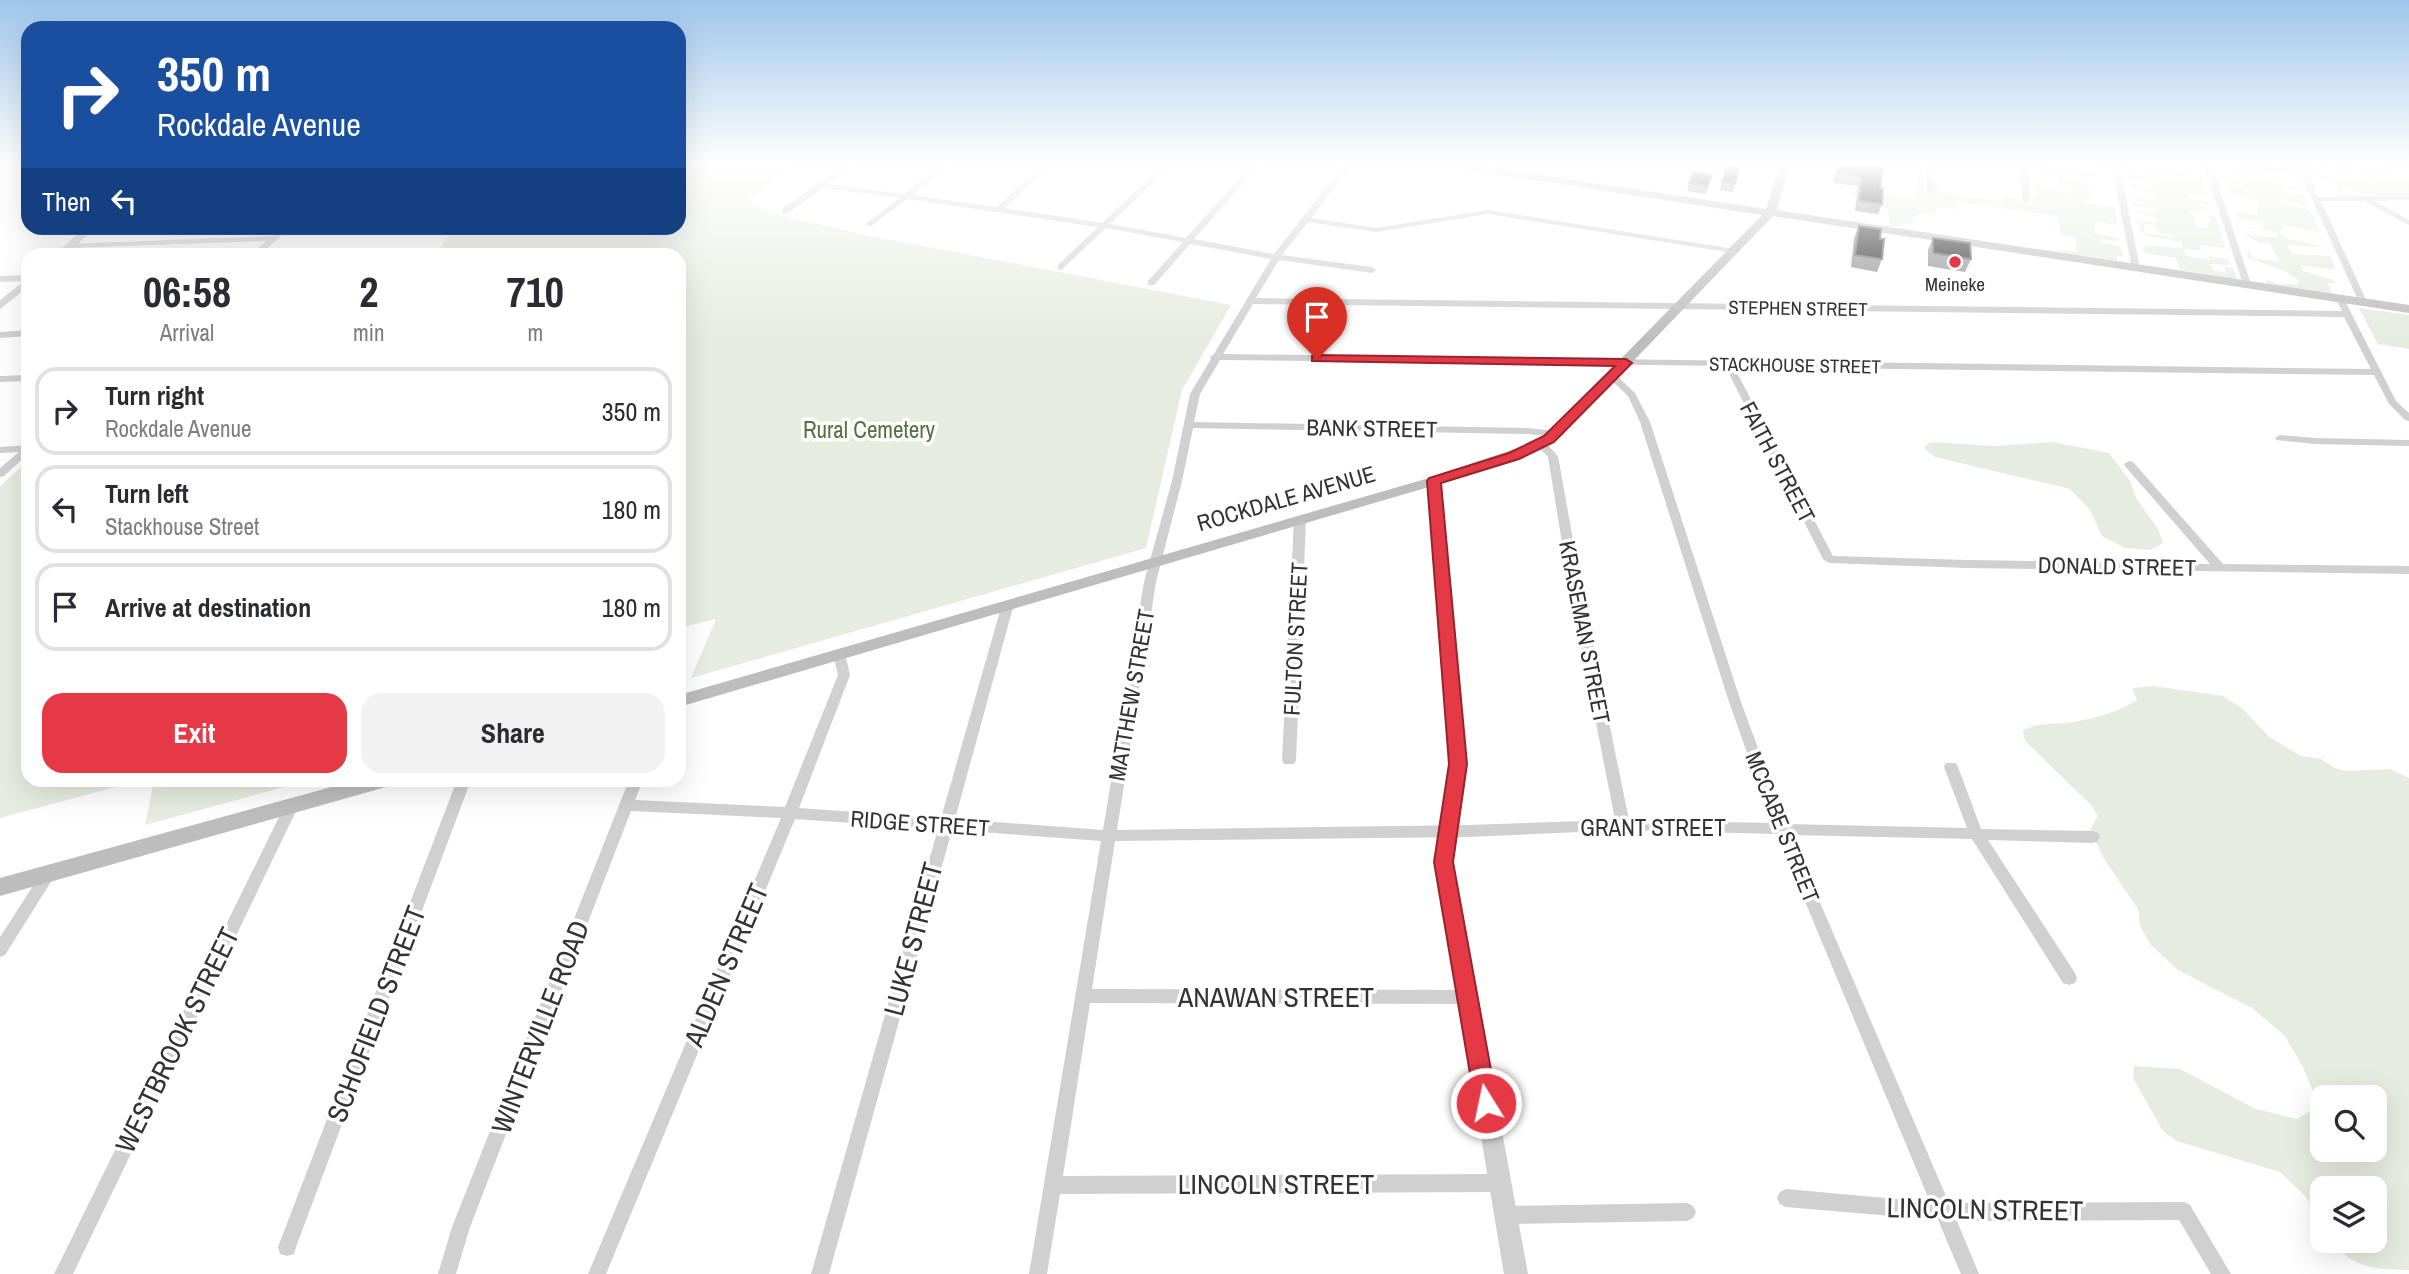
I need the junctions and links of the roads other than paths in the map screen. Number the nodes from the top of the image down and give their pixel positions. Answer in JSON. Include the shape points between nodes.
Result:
{"nodes":[{"id":1,"x":873,"y":222,"type":"edge"},
{"id":2,"x":1088,"y":222,"type":"edge"},
{"id":3,"x":1110,"y":222,"type":"edge"},
{"id":4,"x":1205,"y":222,"type":"edge"},
{"id":5,"x":1303,"y":222,"type":"edge"},
{"id":6,"x":1328,"y":222,"type":"edge"},
{"id":7,"x":1423,"y":222,"type":"edge"},
{"id":8,"x":1554,"y":222,"type":"edge"},
{"id":9,"x":1762,"y":222,"type":"edge"},
{"id":10,"x":1834,"y":222,"type":"edge"},
{"id":11,"x":2127,"y":222,"type":"edge"},
{"id":12,"x":2226,"y":222,"type":"edge"},
{"id":13,"x":2326,"y":222,"type":"edge"},
{"id":14,"x":870,"y":225,"type":"dead end"},
{"id":15,"x":1107,"y":225,"type":"junction"},
{"id":16,"x":82,"y":235,"type":"edge"},
{"id":17,"x":278,"y":235,"type":"edge"},
{"id":18,"x":274,"y":238,"type":"junction"},
{"id":19,"x":1190,"y":240,"type":"junction"},
{"id":20,"x":69,"y":246,"type":"joint"},
{"id":21,"x":262,"y":248,"type":"edge"},
{"id":22,"x":1734,"y":251,"type":"junction"},
{"id":23,"x":1277,"y":256,"type":"junction"},
{"id":24,"x":1061,"y":267,"type":"dead end"},
{"id":25,"x":2136,"y":268,"type":"junction"},
{"id":26,"x":1372,"y":270,"type":"dead end"},
{"id":27,"x":0,"y":279,"type":"edge"},
{"id":28,"x":21,"y":281,"type":"edge"},
{"id":29,"x":1151,"y":283,"type":"dead end"},
{"id":30,"x":2247,"y":285,"type":"junction"},
{"id":31,"x":21,"y":287,"type":"edge"},
{"id":32,"x":2340,"y":299,"type":"junction"},
{"id":33,"x":1249,"y":301,"type":"junction"},
{"id":34,"x":2363,"y":302,"type":"junction"},
{"id":35,"x":0,"y":306,"type":"edge"},
{"id":36,"x":1681,"y":307,"type":"junction"},
{"id":37,"x":2409,"y":309,"type":"edge"},
{"id":38,"x":2347,"y":314,"type":"junction"},
{"id":39,"x":21,"y":334,"type":"edge"},
{"id":40,"x":0,"y":335,"type":"edge"},
{"id":41,"x":1215,"y":357,"type":"junction"},
{"id":42,"x":1626,"y":363,"type":"junction"},
{"id":43,"x":1728,"y":364,"type":"junction"},
{"id":44,"x":2375,"y":372,"type":"junction"},
{"id":45,"x":1613,"y":377,"type":"junction"},
{"id":46,"x":21,"y":378,"type":"edge"},
{"id":47,"x":0,"y":379,"type":"edge"},
{"id":48,"x":2409,"y":418,"type":"edge"},
{"id":49,"x":1188,"y":425,"type":"junction"},
{"id":50,"x":1555,"y":434,"type":"junction"},
{"id":51,"x":2280,"y":438,"type":"dead end"},
{"id":52,"x":1541,"y":443,"type":"junction"},
{"id":53,"x":2409,"y":443,"type":"edge"},
{"id":54,"x":21,"y":449,"type":"edge"},
{"id":55,"x":0,"y":450,"type":"edge"},
{"id":56,"x":21,"y":455,"type":"edge"},
{"id":57,"x":2129,"y":464,"type":"dead end"},
{"id":58,"x":0,"y":474,"type":"edge"},
{"id":59,"x":1434,"y":481,"type":"junction"},
{"id":60,"x":1300,"y":519,"type":"junction"},
{"id":61,"x":1829,"y":559,"type":"joint"},
{"id":62,"x":1156,"y":561,"type":"junction"},
{"id":63,"x":2220,"y":568,"type":"junction"},
{"id":64,"x":2408,"y":571,"type":"edge"},
{"id":65,"x":1009,"y":604,"type":"junction"},
{"id":66,"x":839,"y":654,"type":"junction"},
{"id":67,"x":686,"y":699,"type":"edge"},
{"id":68,"x":1289,"y":760,"type":"dead end"},
{"id":69,"x":1951,"y":767,"type":"dead end"},
{"id":70,"x":361,"y":787,"type":"edge"},
{"id":71,"x":461,"y":787,"type":"edge"},
{"id":72,"x":633,"y":787,"type":"edge"},
{"id":73,"x":627,"y":805,"type":"junction"},
{"id":74,"x":291,"y":807,"type":"junction"},
{"id":75,"x":790,"y":813,"type":"junction"},
{"id":76,"x":1623,"y":825,"type":"junction"},
{"id":77,"x":944,"y":826,"type":"junction"},
{"id":78,"x":1781,"y":828,"type":"junction"},
{"id":79,"x":1448,"y":831,"type":"junction"},
{"id":80,"x":1975,"y":832,"type":"junction"},
{"id":81,"x":1213,"y":833,"type":"joint"},
{"id":82,"x":1107,"y":836,"type":"junction"},
{"id":83,"x":2093,"y":837,"type":"dead end"},
{"id":84,"x":49,"y":873,"type":"junction"},
{"id":85,"x":0,"y":887,"type":"edge"},
{"id":86,"x":0,"y":950,"type":"edge"},
{"id":87,"x":2069,"y":978,"type":"dead end"},
{"id":88,"x":1084,"y":996,"type":"junction"},
{"id":89,"x":1468,"y":997,"type":"junction"},
{"id":90,"x":1500,"y":1183,"type":"junction"},
{"id":91,"x":1053,"y":1185,"type":"junction"},
{"id":92,"x":1786,"y":1198,"type":"dead end"},
{"id":93,"x":1688,"y":1212,"type":"dead end"},
{"id":94,"x":1944,"y":1212,"type":"junction"},
{"id":95,"x":1506,"y":1215,"type":"junction"},
{"id":96,"x":287,"y":1247,"type":"dead end"},
{"id":97,"x":63,"y":1274,"type":"edge"},
{"id":98,"x":447,"y":1274,"type":"edge"},
{"id":99,"x":597,"y":1274,"type":"edge"},
{"id":100,"x":820,"y":1274,"type":"edge"},
{"id":101,"x":1038,"y":1274,"type":"edge"},
{"id":102,"x":1516,"y":1274,"type":"edge"},
{"id":103,"x":1970,"y":1274,"type":"edge"},
{"id":104,"x":2222,"y":1274,"type":"edge"}],
"edges":[{"from":1,"to":14,"type":"street"},
{"from":2,"to":15,"type":"street"},
{"from":3,"to":15,"type":"street"},
{"from":4,"to":19,"type":"street"},
{"from":5,"to":23,"type":"street","name":"MATTHEW STREET"},
{"from":6,"to":7,"type":"street","via":[[1376,230]]},
{"from":8,"to":22,"type":"street"},
{"from":9,"to":22,"type":"main road","name":"ROCKDALE AVENUE"},
{"from":10,"to":25,"type":"main road"},
{"from":11,"to":25,"type":"street"},
{"from":12,"to":30,"type":"street"},
{"from":13,"to":34,"type":"street"},
{"from":15,"to":19,"type":"street"},
{"from":15,"to":24,"type":"street"},
{"from":16,"to":20,"type":"street"},
{"from":17,"to":18,"type":"street"},
{"from":18,"to":20,"type":"street"},
{"from":18,"to":21,"type":"street"},
{"from":19,"to":23,"type":"street"},
{"from":19,"to":29,"type":"street"},
{"from":22,"to":36,"type":"main road","name":"ROCKDALE AVENUE"},
{"from":23,"to":26,"type":"street"},
{"from":23,"to":33,"type":"street","name":"MATTHEW STREET"},
{"from":25,"to":30,"type":"main road"},
{"from":27,"to":28,"type":"street"},
{"from":30,"to":32,"type":"main road"},
{"from":31,"to":35,"type":"street"},
{"from":32,"to":34,"type":"main road"},
{"from":32,"to":38,"type":"street"},
{"from":33,"to":36,"type":"street","name":"STEPHEN STREET"},
{"from":33,"to":41,"type":"street","name":"MATTHEW STREET"},
{"from":34,"to":37,"type":"main road"},
{"from":36,"to":38,"type":"street","name":"STEPHEN STREET"},
{"from":36,"to":42,"type":"main road","name":"ROCKDALE AVENUE"},
{"from":38,"to":44,"type":"street"},
{"from":39,"to":40,"type":"street"},
{"from":41,"to":42,"type":"street","name":"STACKHOUSE STREET"},
{"from":41,"to":49,"type":"street","name":"MATTHEW STREET","via":[[1195,394]]},
{"from":42,"to":43,"type":"street","name":"STACKHOUSE STREET"},
{"from":42,"to":45,"type":"main road","name":"ROCKDALE AVENUE"},
{"from":43,"to":44,"type":"street","name":"STACKHOUSE STREET"},
{"from":43,"to":61,"type":"street","name":"FAITH STREET"},
{"from":44,"to":48,"type":"street","via":[[2392,402]]},
{"from":45,"to":50,"type":"main road","name":"ROCKDALE AVENUE"},
{"from":45,"to":78,"type":"street","name":"MCCABE STREET","via":[[1632,395],[1645,422],[1735,702]]},
{"from":46,"to":47,"type":"street"},
{"from":49,"to":50,"type":"street","name":"BANK STREET"},
{"from":49,"to":62,"type":"street","name":"MATTHEW STREET"},
{"from":50,"to":52,"type":"main road","name":"ROCKDALE AVENUE"},
{"from":51,"to":53,"type":"street"},
{"from":52,"to":59,"type":"main road","name":"ROCKDALE AVENUE"},
{"from":52,"to":76,"type":"street","name":"KRASEMAN STREET","via":[[1553,456]]},
{"from":54,"to":55,"type":"street"},
{"from":56,"to":58,"type":"street"},
{"from":57,"to":63,"type":"street"},
{"from":59,"to":60,"type":"main road","name":"ROCKDALE AVENUE"},
{"from":59,"to":79,"type":"street","via":[[1458,764]]},
{"from":60,"to":62,"type":"main road","name":"ROCKDALE AVENUE"},
{"from":60,"to":68,"type":"street","name":"FULTON STREET"},
{"from":61,"to":63,"type":"street","name":"DONALD STREET"},
{"from":62,"to":65,"type":"main road","name":"ROCKDALE AVENUE"},
{"from":62,"to":82,"type":"street","name":"MATTHEW STREET"},
{"from":63,"to":64,"type":"street","name":"DONALD STREET"},
{"from":65,"to":66,"type":"main road","name":"ROCKDALE AVENUE"},
{"from":65,"to":77,"type":"street","name":"LUKE STREET"},
{"from":66,"to":67,"type":"main road","name":"ROCKDALE AVENUE"},
{"from":66,"to":75,"type":"street","name":"ALDEN STREET","via":[[844,675]]},
{"from":69,"to":80,"type":"street"},
{"from":70,"to":74,"type":"main road"},
{"from":71,"to":96,"type":"street","name":"SCHOFIELD STREET"},
{"from":72,"to":73,"type":"street","name":"WINTERVILLE ROAD"},
{"from":73,"to":75,"type":"street","name":"RIDGE STREET"},
{"from":73,"to":98,"type":"street","name":"WINTERVILLE ROAD","via":[[461,1227]]},
{"from":74,"to":84,"type":"main road"},
{"from":74,"to":97,"type":"street","name":"WESTBROOK STREET"},
{"from":75,"to":77,"type":"street","name":"RIDGE STREET"},
{"from":75,"to":99,"type":"street","name":"ALDEN STREET"},
{"from":76,"to":78,"type":"street","name":"GRANT STREET"},
{"from":76,"to":79,"type":"street","name":"GRANT STREET"},
{"from":77,"to":82,"type":"street","name":"RIDGE STREET"},
{"from":77,"to":100,"type":"street","name":"LUKE STREET"},
{"from":78,"to":80,"type":"street","name":"GRANT STREET"},
{"from":78,"to":94,"type":"street","name":"MCCABE STREET"},
{"from":79,"to":81,"type":"street","name":"GRANT STREET"},
{"from":79,"to":89,"type":"street","via":[[1444,862]]},
{"from":80,"to":83,"type":"street","name":"GRANT STREET"},
{"from":80,"to":87,"type":"street"},
{"from":81,"to":82,"type":"street","name":"RIDGE STREET"},
{"from":82,"to":88,"type":"street","name":"MATTHEW STREET"},
{"from":84,"to":85,"type":"main road"},
{"from":84,"to":86,"type":"street"},
{"from":88,"to":89,"type":"street","name":"ANAWAN STREET"},
{"from":88,"to":91,"type":"street","name":"MATTHEW STREET"},
{"from":89,"to":90,"type":"street"},
{"from":90,"to":91,"type":"street","name":"LINCOLN STREET"},
{"from":90,"to":95,"type":"street"},
{"from":91,"to":101,"type":"street","name":"MATTHEW STREET"},
{"from":92,"to":94,"type":"street","name":"LINCOLN STREET"},
{"from":93,"to":95,"type":"street"},
{"from":94,"to":103,"type":"street","name":"MCCABE STREET"},
{"from":94,"to":104,"type":"street","name":"LINCOLN STREET","via":[[2185,1211]]},
{"from":95,"to":102,"type":"street"}]}
